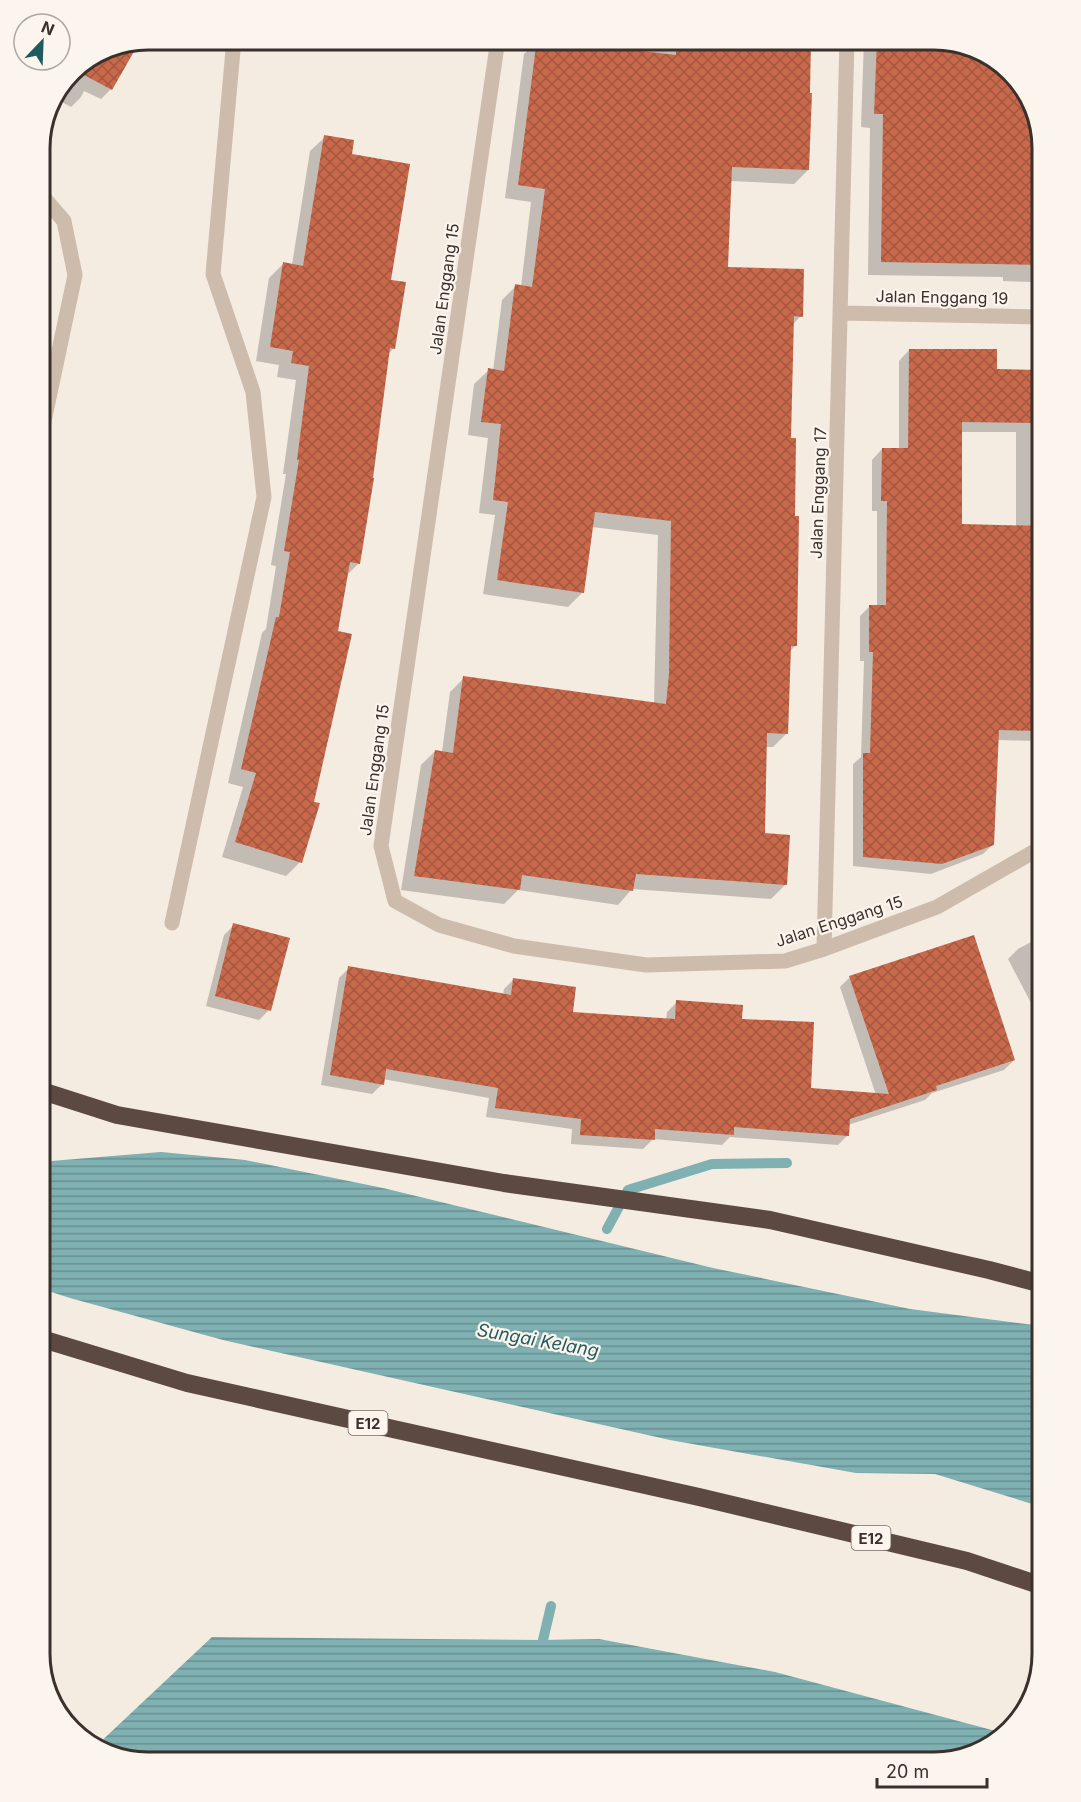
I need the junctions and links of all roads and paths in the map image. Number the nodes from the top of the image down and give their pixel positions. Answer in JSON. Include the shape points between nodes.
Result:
{"nodes":[{"id":1,"x":233,"y":50,"type":"edge"},
{"id":2,"x":496,"y":50,"type":"edge"},
{"id":3,"x":848,"y":50,"type":"edge"},
{"id":4,"x":50,"y":205,"type":"edge"},
{"id":5,"x":840,"y":314,"type":"junction"},
{"id":6,"x":1032,"y":317,"type":"edge"},
{"id":7,"x":50,"y":393,"type":"edge"},
{"id":8,"x":1032,"y":853,"type":"edge"},
{"id":9,"x":172,"y":923,"type":"dead end"},
{"id":10,"x":824,"y":949,"type":"junction"},
{"id":11,"x":50,"y":1094,"type":"edge"},
{"id":12,"x":1032,"y":1281,"type":"edge"},
{"id":13,"x":50,"y":1341,"type":"edge"},
{"id":14,"x":1032,"y":1583,"type":"edge"}],
"edges":[{"from":1,"to":9,"type":"street","via":[[213,274],[253,392],[264,496]]},
{"from":2,"to":10,"type":"street","name":"Jalan Enggang 15","via":[[381,846],[395,901],[440,925],[514,946],[646,966],[785,961]]},
{"from":3,"to":5,"type":"street","name":"Jalan Enggang 17"},
{"from":4,"to":7,"type":"street","via":[[64,221],[75,275]]},
{"from":5,"to":6,"type":"street","name":"Jalan Enggang 19"},
{"from":5,"to":10,"type":"street","name":"Jalan Enggang 17"},
{"from":8,"to":10,"type":"street","name":"Jalan Enggang 15","via":[[937,907]]},
{"from":11,"to":12,"type":"highway","via":[[117,1115],[504,1183],[770,1221]]},
{"from":13,"to":14,"type":"highway","number":"E12","via":[[187,1383],[699,1497],[967,1562]]}]}
